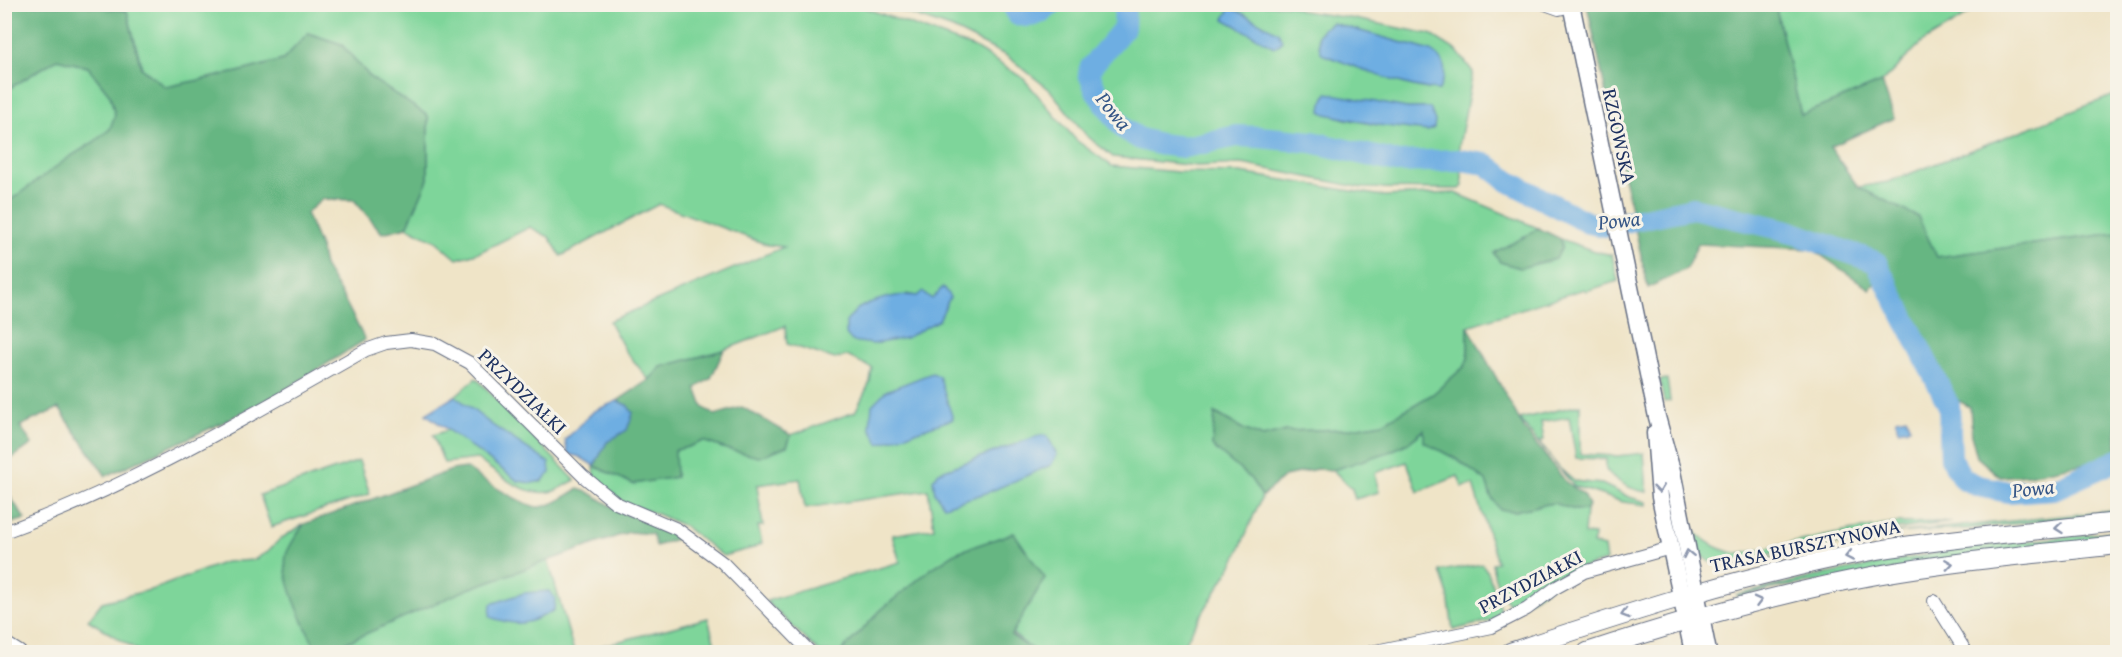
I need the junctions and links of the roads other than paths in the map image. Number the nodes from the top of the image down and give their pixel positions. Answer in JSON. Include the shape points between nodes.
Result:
{"nodes":[{"id":1,"x":1545,"y":4,"type":"edge"},
{"id":2,"x":1571,"y":5,"type":"edge"},
{"id":3,"x":1673,"y":517,"type":"junction"},
{"id":4,"x":2118,"y":522,"type":"edge"},
{"id":5,"x":4,"y":532,"type":"edge"},
{"id":6,"x":2118,"y":545,"type":"edge"},
{"id":7,"x":1671,"y":548,"type":"junction"},
{"id":8,"x":1689,"y":594,"type":"junction"},
{"id":9,"x":1934,"y":601,"type":"dead end"},
{"id":10,"x":1694,"y":618,"type":"junction"},
{"id":11,"x":4,"y":642,"type":"edge"},
{"id":12,"x":20,"y":652,"type":"edge"},
{"id":13,"x":810,"y":652,"type":"edge"},
{"id":14,"x":1371,"y":652,"type":"edge"},
{"id":15,"x":1510,"y":652,"type":"edge"},
{"id":16,"x":1587,"y":652,"type":"edge"},
{"id":17,"x":1693,"y":652,"type":"edge"},
{"id":18,"x":1708,"y":652,"type":"edge"},
{"id":19,"x":1966,"y":652,"type":"edge"}],
"edges":[{"from":1,"to":2,"type":"street","via":[[1559,9]]},
{"from":2,"to":3,"type":"street","name":"RZGOWSKA","via":[[1657,417],[1656,462]]},
{"from":3,"to":7,"type":"street"},
{"from":8,"to":3,"type":"street","one_way":true},
{"from":4,"to":8,"type":"main road","name":"TRASA BURSZTYNOWA","one_way":true,"via":[[1879,550]]},
{"from":5,"to":13,"type":"street","name":"PRZYDZIAŁKI","via":[[181,454],[366,350],[411,340],[435,344],[470,363],[583,476],[616,503],[677,529],[723,563]]},
{"from":10,"to":6,"type":"main road","one_way":true,"via":[[1876,575]]},
{"from":7,"to":8,"type":"street"},
{"from":7,"to":14,"type":"street","name":"PRZYDZIAŁKI","via":[[1584,572],[1492,627]]},
{"from":8,"to":10,"type":"street"},
{"from":8,"to":15,"type":"main road","name":"TRASA BURSZTYNOWA","one_way":true},
{"from":9,"to":19,"type":"street"},
{"from":10,"to":16,"type":"main road"},
{"from":10,"to":17,"type":"street"},
{"from":10,"to":18,"type":"street"},
{"from":11,"to":12,"type":"street"}]}
